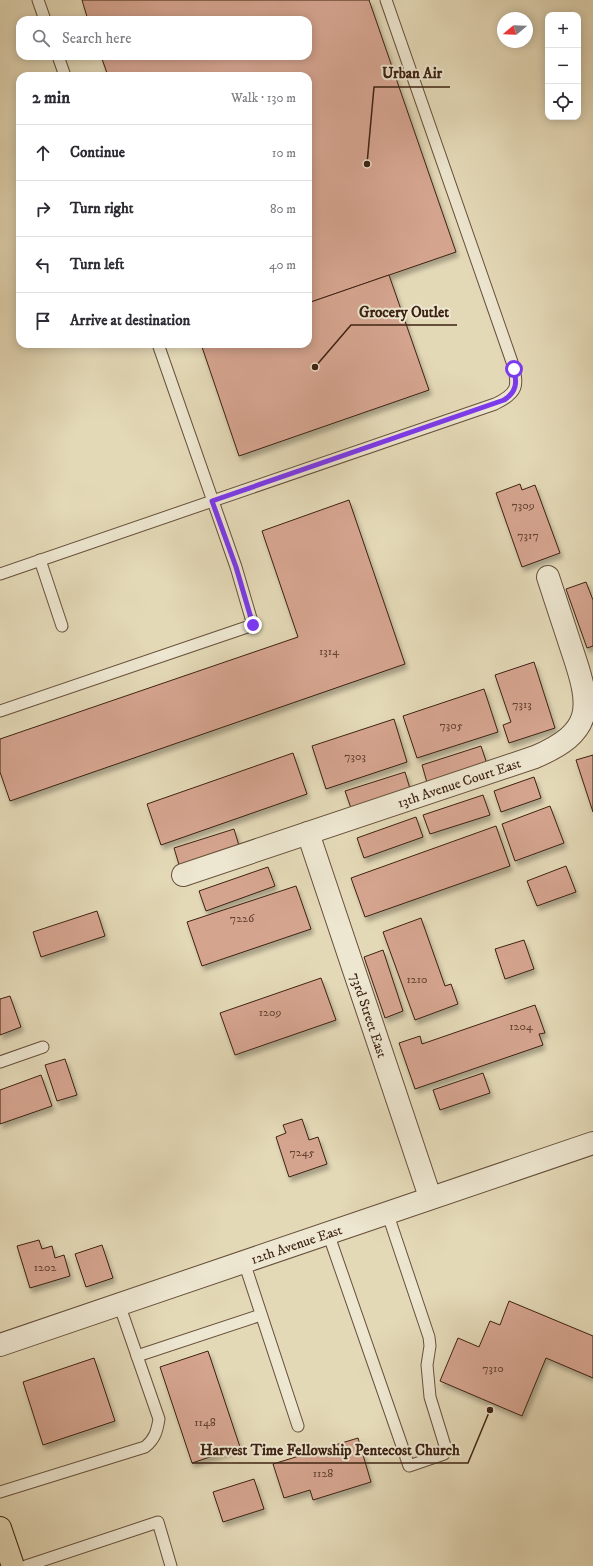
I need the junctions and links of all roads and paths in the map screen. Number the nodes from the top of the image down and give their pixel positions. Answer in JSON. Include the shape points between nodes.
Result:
{"nodes":[{"id":1,"x":38,"y":0,"type":"edge"},
{"id":2,"x":386,"y":0,"type":"edge"},
{"id":3,"x":44,"y":16,"type":"edge"},
{"id":4,"x":59,"y":60,"type":"edge"},
{"id":5,"x":64,"y":72,"type":"edge"},
{"id":6,"x":159,"y":348,"type":"edge"},
{"id":7,"x":212,"y":501,"type":"junction"},
{"id":8,"x":40,"y":560,"type":"junction"},
{"id":9,"x":0,"y":574,"type":"edge"},
{"id":10,"x":548,"y":577,"type":"dead end"},
{"id":11,"x":62,"y":626,"type":"dead end"},
{"id":12,"x":0,"y":711,"type":"edge"},
{"id":13,"x":308,"y":833,"type":"junction"},
{"id":14,"x":183,"y":875,"type":"dead end"},
{"id":15,"x":43,"y":1047,"type":"dead end"},
{"id":16,"x":0,"y":1062,"type":"edge"},
{"id":17,"x":593,"y":1143,"type":"edge"},
{"id":18,"x":430,"y":1197,"type":"junction"},
{"id":19,"x":387,"y":1212,"type":"junction"},
{"id":20,"x":328,"y":1233,"type":"junction"},
{"id":21,"x":244,"y":1262,"type":"junction"},
{"id":22,"x":119,"y":1304,"type":"junction"},
{"id":23,"x":261,"y":1314,"type":"junction"},
{"id":24,"x":0,"y":1345,"type":"edge"},
{"id":25,"x":137,"y":1356,"type":"junction"},
{"id":26,"x":298,"y":1426,"type":"dead end"},
{"id":27,"x":0,"y":1492,"type":"edge"},
{"id":28,"x":0,"y":1528,"type":"edge"},
{"id":29,"x":13,"y":1566,"type":"edge"},
{"id":30,"x":26,"y":1566,"type":"edge"},
{"id":31,"x":171,"y":1566,"type":"edge"}],
"edges":[{"from":1,"to":3,"type":"lane"},
{"from":2,"to":7,"type":"lane","via":[[512,362],[515,388],[509,397],[495,404]]},
{"from":4,"to":5,"type":"lane"},
{"from":6,"to":7,"type":"lane"},
{"from":7,"to":8,"type":"lane"},
{"from":7,"to":12,"type":"lane","via":[[236,567],[253,625]]},
{"from":8,"to":9,"type":"lane"},
{"from":8,"to":11,"type":"lane"},
{"from":10,"to":13,"type":"street","name":"13th Avenue Court East","via":[[586,695],[583,719],[577,730],[554,748],[535,757]]},
{"from":13,"to":14,"type":"street","name":"13th Avenue Court East"},
{"from":13,"to":18,"type":"street","name":"73rd Street East"},
{"from":15,"to":16,"type":"lane"},
{"from":17,"to":18,"type":"street","name":"12th Avenue East"},
{"from":18,"to":19,"type":"street","name":"12th Avenue East"},
{"from":19,"to":20,"type":"street","name":"12th Avenue East"},
{"from":19,"to":20,"type":"lane","via":[[429,1337],[427,1365],[430,1397],[446,1449],[444,1454],[409,1466]]},
{"from":20,"to":21,"type":"street","name":"12th Avenue East"},
{"from":21,"to":22,"type":"street","name":"12th Avenue East"},
{"from":21,"to":23,"type":"lane"},
{"from":22,"to":24,"type":"street","name":"12th Avenue East"},
{"from":22,"to":25,"type":"lane"},
{"from":23,"to":25,"type":"lane"},
{"from":23,"to":26,"type":"lane"},
{"from":25,"to":27,"type":"lane","via":[[159,1419],[158,1429],[152,1441],[145,1447]]},
{"from":28,"to":29,"type":"main road"},
{"from":30,"to":31,"type":"lane","via":[[158,1522]]}]}
